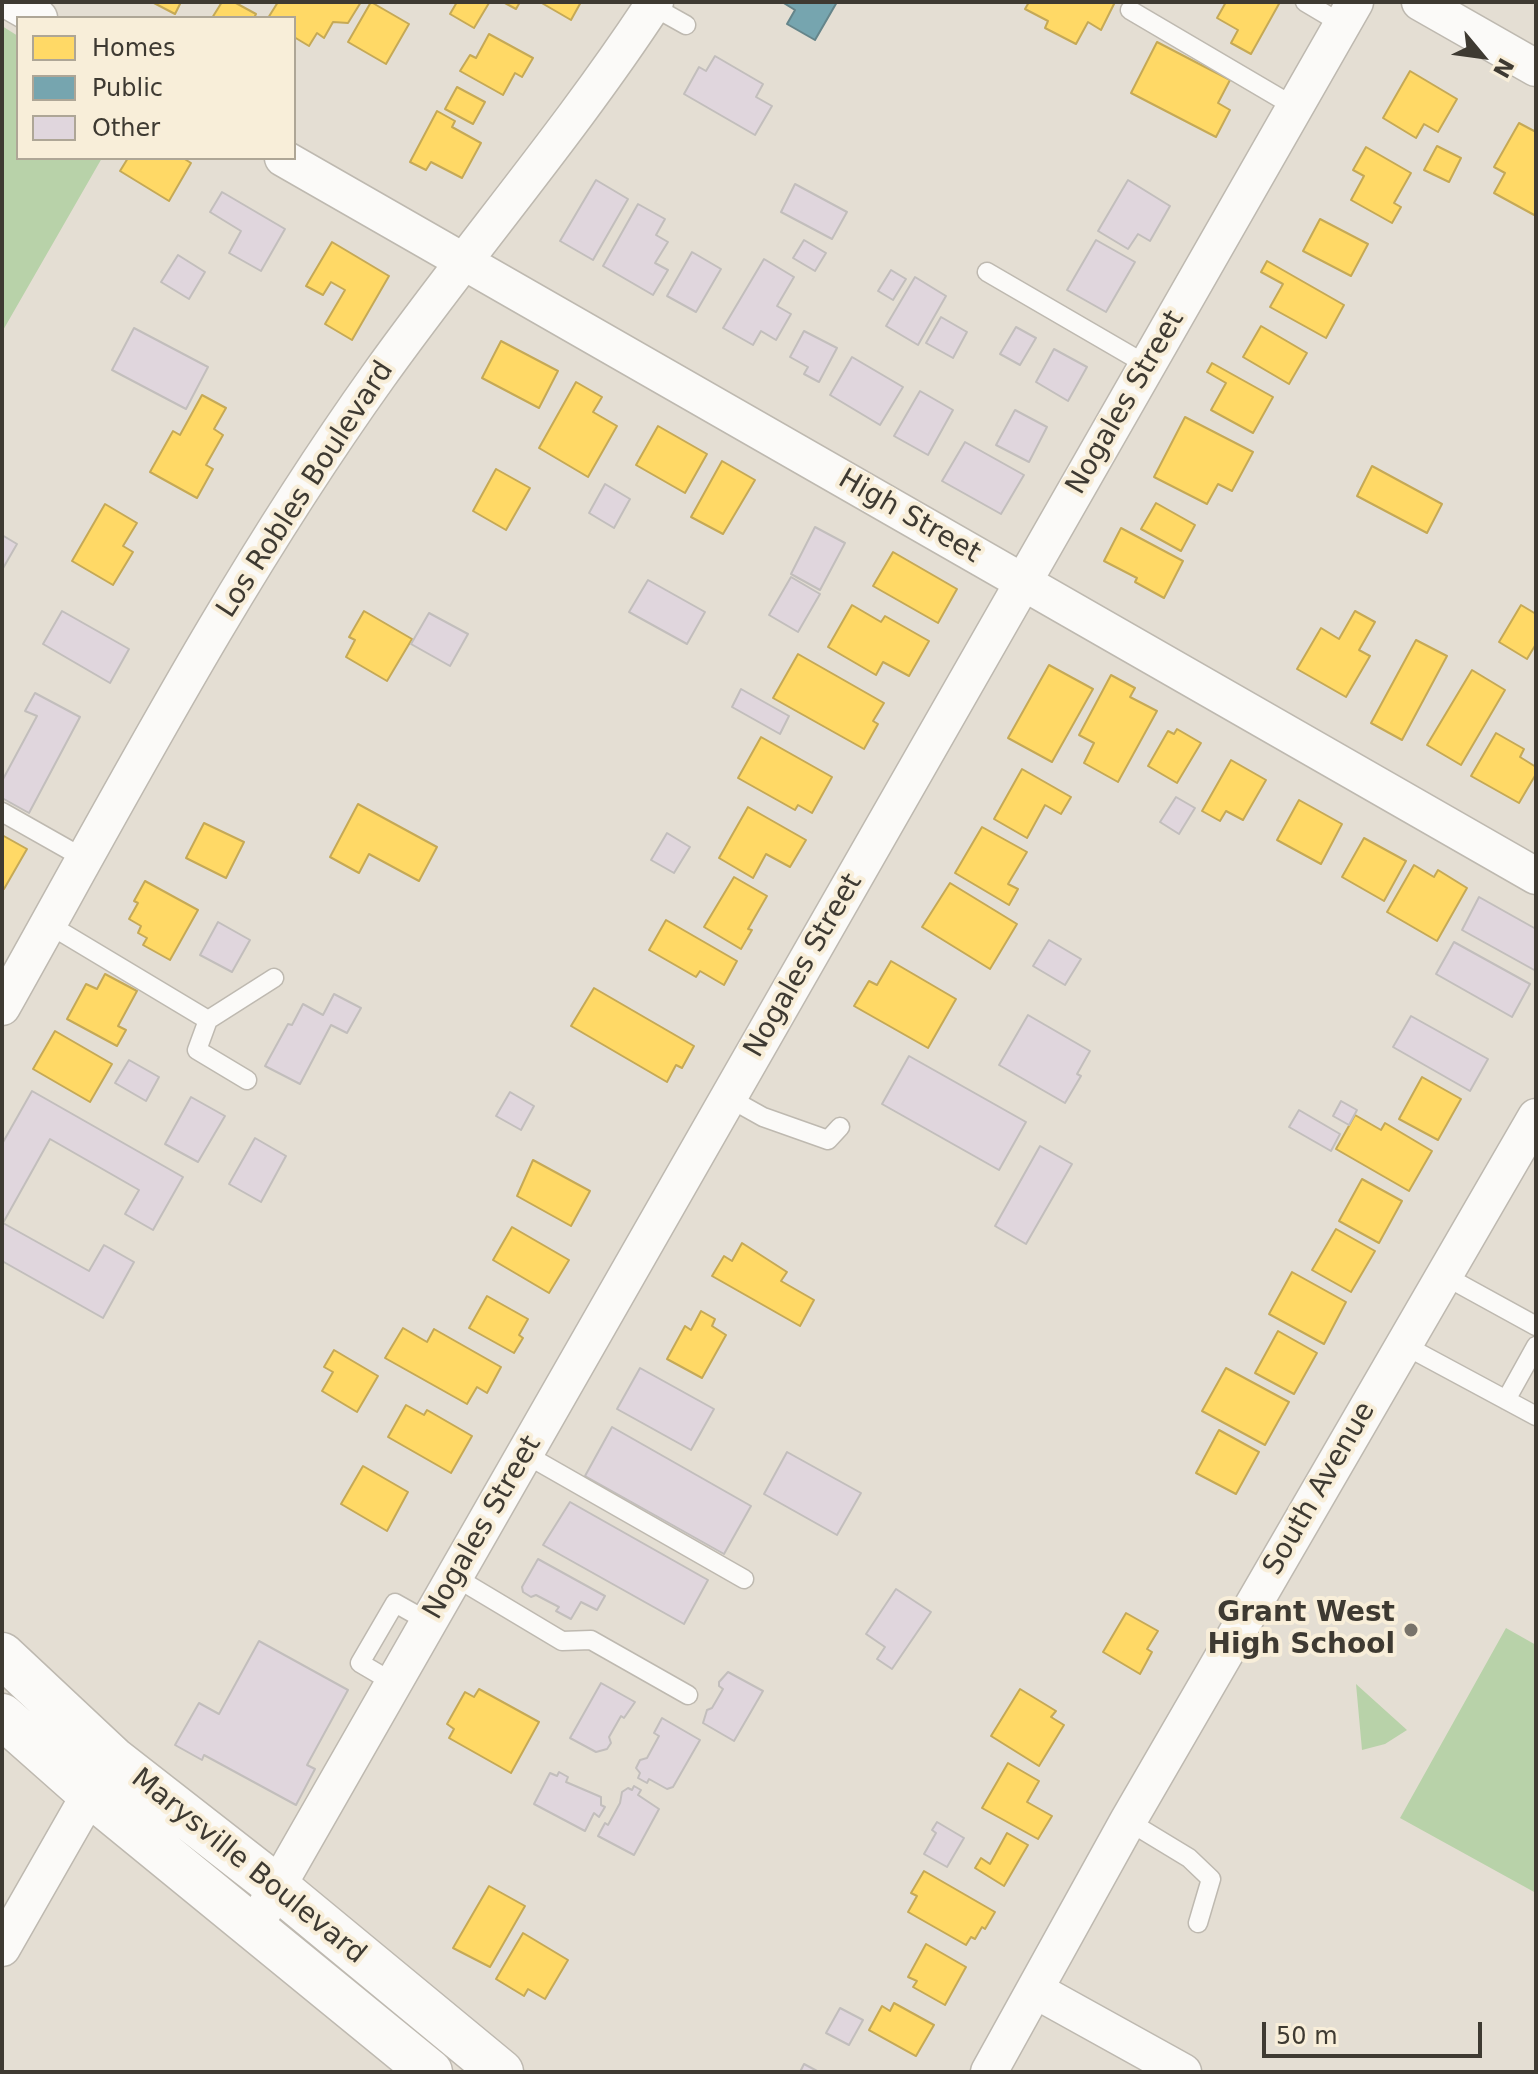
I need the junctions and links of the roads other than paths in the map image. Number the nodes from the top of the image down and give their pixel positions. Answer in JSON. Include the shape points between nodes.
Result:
{"nodes":[{"id":1,"x":11,"y":2,"type":"edge"},
{"id":2,"x":1305,"y":2,"type":"edge"},
{"id":3,"x":1420,"y":2,"type":"edge"},
{"id":4,"x":654,"y":4,"type":"edge"},
{"id":5,"x":1130,"y":10,"type":"dead end"},
{"id":6,"x":1348,"y":13,"type":"edge"},
{"id":7,"x":36,"y":16,"type":"edge"},
{"id":8,"x":686,"y":25,"type":"dead end"},
{"id":9,"x":1536,"y":68,"type":"edge"},
{"id":10,"x":1295,"y":107,"type":"junction"},
{"id":11,"x":286,"y":160,"type":"edge"},
{"id":12,"x":463,"y":262,"type":"junction"},
{"id":13,"x":987,"y":272,"type":"dead end"},
{"id":14,"x":1147,"y":365,"type":"junction"},
{"id":15,"x":1023,"y":582,"type":"junction"},
{"id":16,"x":2,"y":812,"type":"edge"},
{"id":17,"x":85,"y":859,"type":"junction"},
{"id":18,"x":1536,"y":876,"type":"edge"},
{"id":19,"x":48,"y":924,"type":"junction"},
{"id":20,"x":274,"y":978,"type":"dead end"},
{"id":21,"x":2,"y":1007,"type":"edge"},
{"id":22,"x":208,"y":1020,"type":"junction"},
{"id":23,"x":247,"y":1080,"type":"dead end"},
{"id":24,"x":729,"y":1098,"type":"junction"},
{"id":25,"x":1536,"y":1117,"type":"edge"},
{"id":26,"x":840,"y":1127,"type":"dead end"},
{"id":27,"x":1445,"y":1276,"type":"junction"},
{"id":28,"x":1536,"y":1326,"type":"edge"},
{"id":29,"x":1404,"y":1345,"type":"junction"},
{"id":30,"x":1536,"y":1346,"type":"edge"},
{"id":31,"x":1506,"y":1400,"type":"junction"},
{"id":32,"x":1536,"y":1416,"type":"edge"},
{"id":33,"x":525,"y":1454,"type":"junction"},
{"id":34,"x":455,"y":1577,"type":"junction"},
{"id":35,"x":744,"y":1579,"type":"dead end"},
{"id":36,"x":429,"y":1622,"type":"junction"},
{"id":37,"x":2,"y":1655,"type":"edge"},
{"id":38,"x":394,"y":1683,"type":"junction"},
{"id":39,"x":688,"y":1695,"type":"dead end"},
{"id":40,"x":2,"y":1716,"type":"edge"},
{"id":41,"x":101,"y":1776,"type":"junction"},
{"id":42,"x":1128,"y":1821,"type":"junction"},
{"id":43,"x":277,"y":1887,"type":"junction"},
{"id":44,"x":1198,"y":1923,"type":"dead end"},
{"id":45,"x":253,"y":1929,"type":"junction"},
{"id":46,"x":2,"y":1948,"type":"edge"},
{"id":47,"x":1035,"y":1990,"type":"junction"},
{"id":48,"x":445,"y":2026,"type":"junction"},
{"id":49,"x":430,"y":2072,"type":"edge"},
{"id":50,"x":468,"y":2072,"type":"edge"},
{"id":51,"x":501,"y":2072,"type":"edge"},
{"id":52,"x":989,"y":2072,"type":"edge"},
{"id":53,"x":1183,"y":2072,"type":"edge"}],
"edges":[{"from":1,"to":7,"type":"street"},
{"from":2,"to":6,"type":"lane"},
{"from":3,"to":9,"type":"street"},
{"from":4,"to":8,"type":"lane"},
{"from":4,"to":12,"type":"street","name":"Los Robles Boulevard"},
{"from":5,"to":10,"type":"lane"},
{"from":6,"to":10,"type":"street","name":"Nogales Street"},
{"from":10,"to":14,"type":"street","name":"Nogales Street","via":[[1236,189]]},
{"from":11,"to":12,"type":"street","name":"High Street"},
{"from":12,"to":15,"type":"street","name":"High Street"},
{"from":12,"to":17,"type":"street","name":"Los Robles Boulevard","via":[[378,376],[270,537]]},
{"from":13,"to":14,"type":"lane"},
{"from":14,"to":15,"type":"street","name":"Nogales Street"},
{"from":15,"to":18,"type":"street","name":"High Street"},
{"from":15,"to":24,"type":"street","name":"Nogales Street"},
{"from":16,"to":17,"type":"lane"},
{"from":17,"to":19,"type":"street","name":"Los Robles Boulevard"},
{"from":19,"to":21,"type":"street","name":"Los Robles Boulevard"},
{"from":19,"to":22,"type":"lane"},
{"from":20,"to":22,"type":"lane"},
{"from":22,"to":23,"type":"lane","via":[[197,1050]]},
{"from":24,"to":26,"type":"lane","via":[[763,1117],[828,1140]]},
{"from":24,"to":33,"type":"street","name":"Nogales Street"},
{"from":25,"to":27,"type":"street","name":"South Avenue"},
{"from":27,"to":28,"type":"lane"},
{"from":27,"to":29,"type":"street","name":"South Avenue"},
{"from":29,"to":31,"type":"lane"},
{"from":29,"to":42,"type":"street","name":"South Avenue"},
{"from":30,"to":31,"type":"lane"},
{"from":31,"to":32,"type":"lane"},
{"from":33,"to":34,"type":"street","name":"Nogales Street"},
{"from":33,"to":35,"type":"lane"},
{"from":34,"to":36,"type":"street","name":"Nogales Street"},
{"from":34,"to":39,"type":"lane","via":[[562,1641],[591,1640]]},
{"from":36,"to":38,"type":"street","name":"Nogales Street"},
{"from":36,"to":38,"type":"lane","via":[[395,1603],[360,1663]]},
{"from":37,"to":41,"type":"main road","name":"Marysville Boulevard"},
{"from":38,"to":43,"type":"street","name":"Nogales Street"},
{"from":40,"to":41,"type":"main road","name":"Marysville Boulevard"},
{"from":41,"to":43,"type":"main road","name":"Marysville Boulevard"},
{"from":41,"to":45,"type":"main road","name":"Marysville Boulevard"},
{"from":41,"to":46,"type":"street"},
{"from":42,"to":44,"type":"lane","via":[[1189,1858],[1211,1879]]},
{"from":42,"to":47,"type":"street","name":"South Avenue"},
{"from":43,"to":45,"type":"street","name":"Nogales Street"},
{"from":43,"to":48,"type":"main road","name":"Marysville Boulevard"},
{"from":45,"to":49,"type":"main road","name":"Marysville Boulevard"},
{"from":47,"to":52,"type":"street","name":"South Avenue"},
{"from":47,"to":53,"type":"street"},
{"from":48,"to":50,"type":"main road","via":[[452,2052]]},
{"from":48,"to":51,"type":"main road","name":"Marysville Boulevard"}]}
